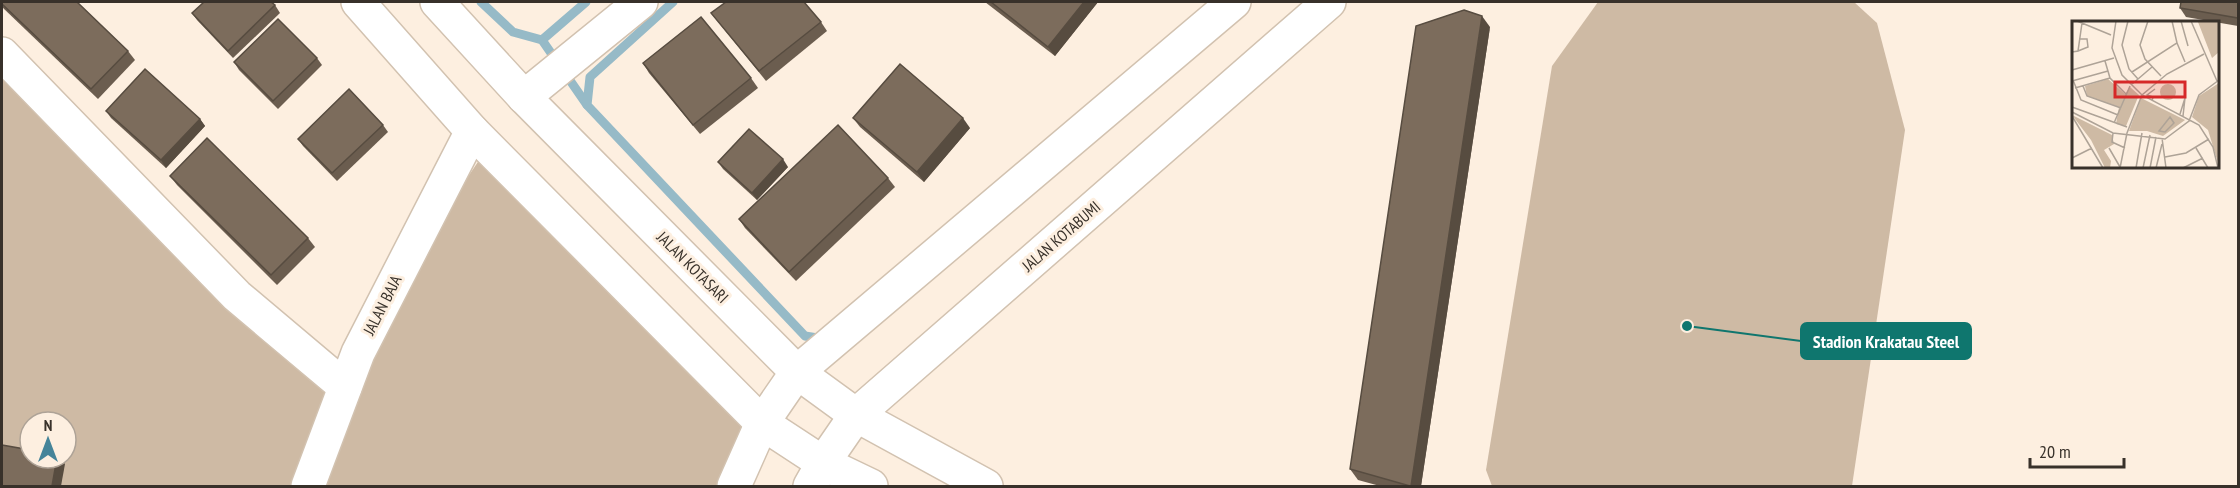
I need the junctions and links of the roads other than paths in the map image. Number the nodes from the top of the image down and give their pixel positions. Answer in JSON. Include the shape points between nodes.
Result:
{"nodes":[{"id":1,"x":358,"y":2,"type":"edge"},
{"id":2,"x":437,"y":2,"type":"edge"},
{"id":3,"x":640,"y":2,"type":"edge"},
{"id":4,"x":1234,"y":2,"type":"edge"},
{"id":5,"x":1329,"y":2,"type":"edge"},
{"id":6,"x":2,"y":54,"type":"edge"},
{"id":7,"x":528,"y":93,"type":"junction"},
{"id":8,"x":472,"y":131,"type":"junction"},
{"id":9,"x":797,"y":372,"type":"junction"},
{"id":10,"x":345,"y":387,"type":"junction"},
{"id":11,"x":856,"y":416,"type":"junction"},
{"id":12,"x":762,"y":423,"type":"junction"},
{"id":13,"x":817,"y":475,"type":"edge"},
{"id":14,"x":308,"y":486,"type":"edge"},
{"id":15,"x":734,"y":486,"type":"edge"},
{"id":16,"x":871,"y":486,"type":"edge"},
{"id":17,"x":986,"y":486,"type":"edge"}],
"edges":[{"from":1,"to":8,"type":"street"},
{"from":2,"to":7,"type":"street","name":"JALAN KOTASARI"},
{"from":3,"to":7,"type":"street"},
{"from":4,"to":9,"type":"street"},
{"from":5,"to":11,"type":"street","name":"JALAN KOTABUMI"},
{"from":6,"to":10,"type":"street","via":[[237,296]]},
{"from":7,"to":9,"type":"street","name":"JALAN KOTASARI"},
{"from":8,"to":10,"type":"street","name":"JALAN BAJA","via":[[358,353]]},
{"from":8,"to":12,"type":"street"},
{"from":9,"to":11,"type":"street","name":"JALAN KOTASARI"},
{"from":9,"to":12,"type":"street"},
{"from":10,"to":14,"type":"street","name":"JALAN BAJA"},
{"from":11,"to":13,"type":"street","name":"JALAN KOTABUMI"},
{"from":11,"to":17,"type":"street","name":"JALAN KOTASARI"},
{"from":12,"to":13,"type":"street"},
{"from":12,"to":15,"type":"street"},
{"from":13,"to":16,"type":"street"}]}
